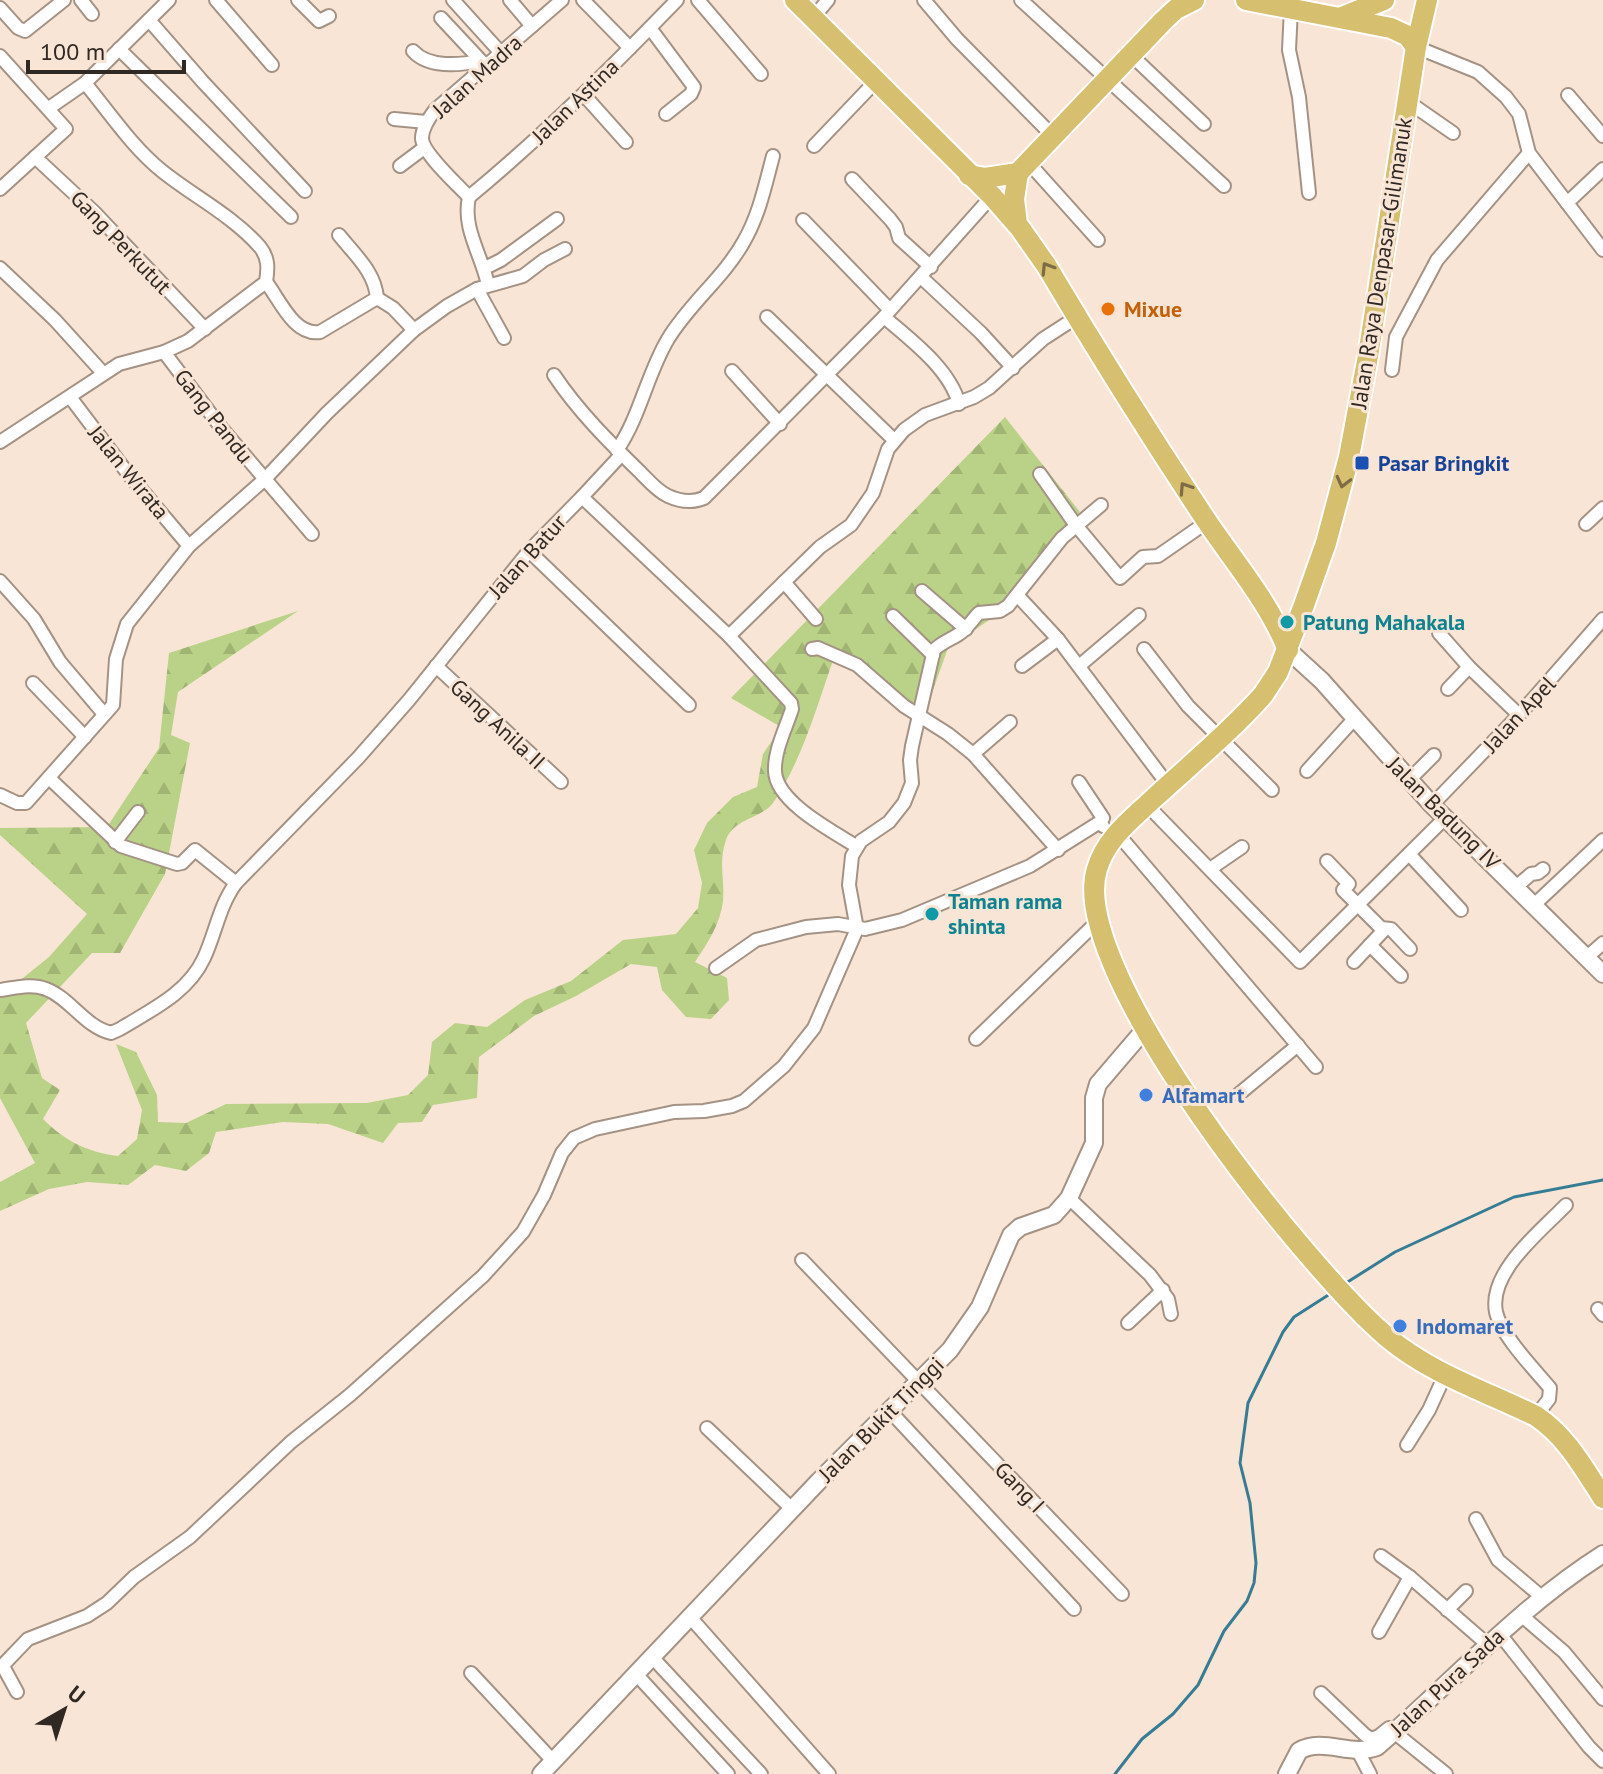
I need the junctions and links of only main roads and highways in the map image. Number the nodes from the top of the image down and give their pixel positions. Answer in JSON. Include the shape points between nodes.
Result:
{"nodes":[{"id":1,"x":795,"y":0,"type":"edge"},
{"id":2,"x":1194,"y":0,"type":"edge"},
{"id":3,"x":1248,"y":0,"type":"edge"},
{"id":4,"x":1384,"y":0,"type":"edge"},
{"id":5,"x":1427,"y":0,"type":"edge"},
{"id":6,"x":1338,"y":9,"type":"edge"},
{"id":7,"x":1416,"y":47,"type":"junction"},
{"id":8,"x":1023,"y":168,"type":"junction"},
{"id":9,"x":969,"y":175,"type":"junction"},
{"id":10,"x":1017,"y":224,"type":"junction"},
{"id":11,"x":1261,"y":598,"type":"junction"},
{"id":12,"x":1304,"y":605,"type":"junction"},
{"id":13,"x":1288,"y":650,"type":"junction"},
{"id":14,"x":1603,"y":1498,"type":"edge"}],
"edges":[{"from":1,"to":9,"type":"highway"},
{"from":2,"to":8,"type":"highway","via":[[1176,9],[1130,54]]},
{"from":3,"to":6,"type":"highway"},
{"from":4,"to":6,"type":"highway"},
{"from":5,"to":7,"type":"highway","name":"Jalan Raya Denpasar-Gilimanuk"},
{"from":6,"to":7,"type":"highway","via":[[1408,36]]},
{"from":7,"to":12,"type":"highway","name":"Jalan Raya Denpasar-Gilimanuk","one_way":true,"via":[[1349,457]]},
{"from":8,"to":9,"type":"highway","via":[[985,178]]},
{"from":8,"to":10,"type":"highway","via":[[1014,199]]},
{"from":9,"to":10,"type":"highway"},
{"from":11,"to":10,"type":"highway","one_way":true},
{"from":11,"to":12,"type":"highway","via":[[1281,611]]},
{"from":11,"to":13,"type":"highway"},
{"from":12,"to":13,"type":"highway","name":"Jalan Raya Denpasar-Gilimanuk"},
{"from":13,"to":14,"type":"highway","name":"Jalan Raya Denpasar-Gilimanuk","via":[[1269,687],[1147,805],[1110,831],[1096,872],[1097,922],[1145,1029],[1237,1167],[1301,1247],[1402,1349],[1445,1375],[1536,1416],[1561,1435]]}]}
